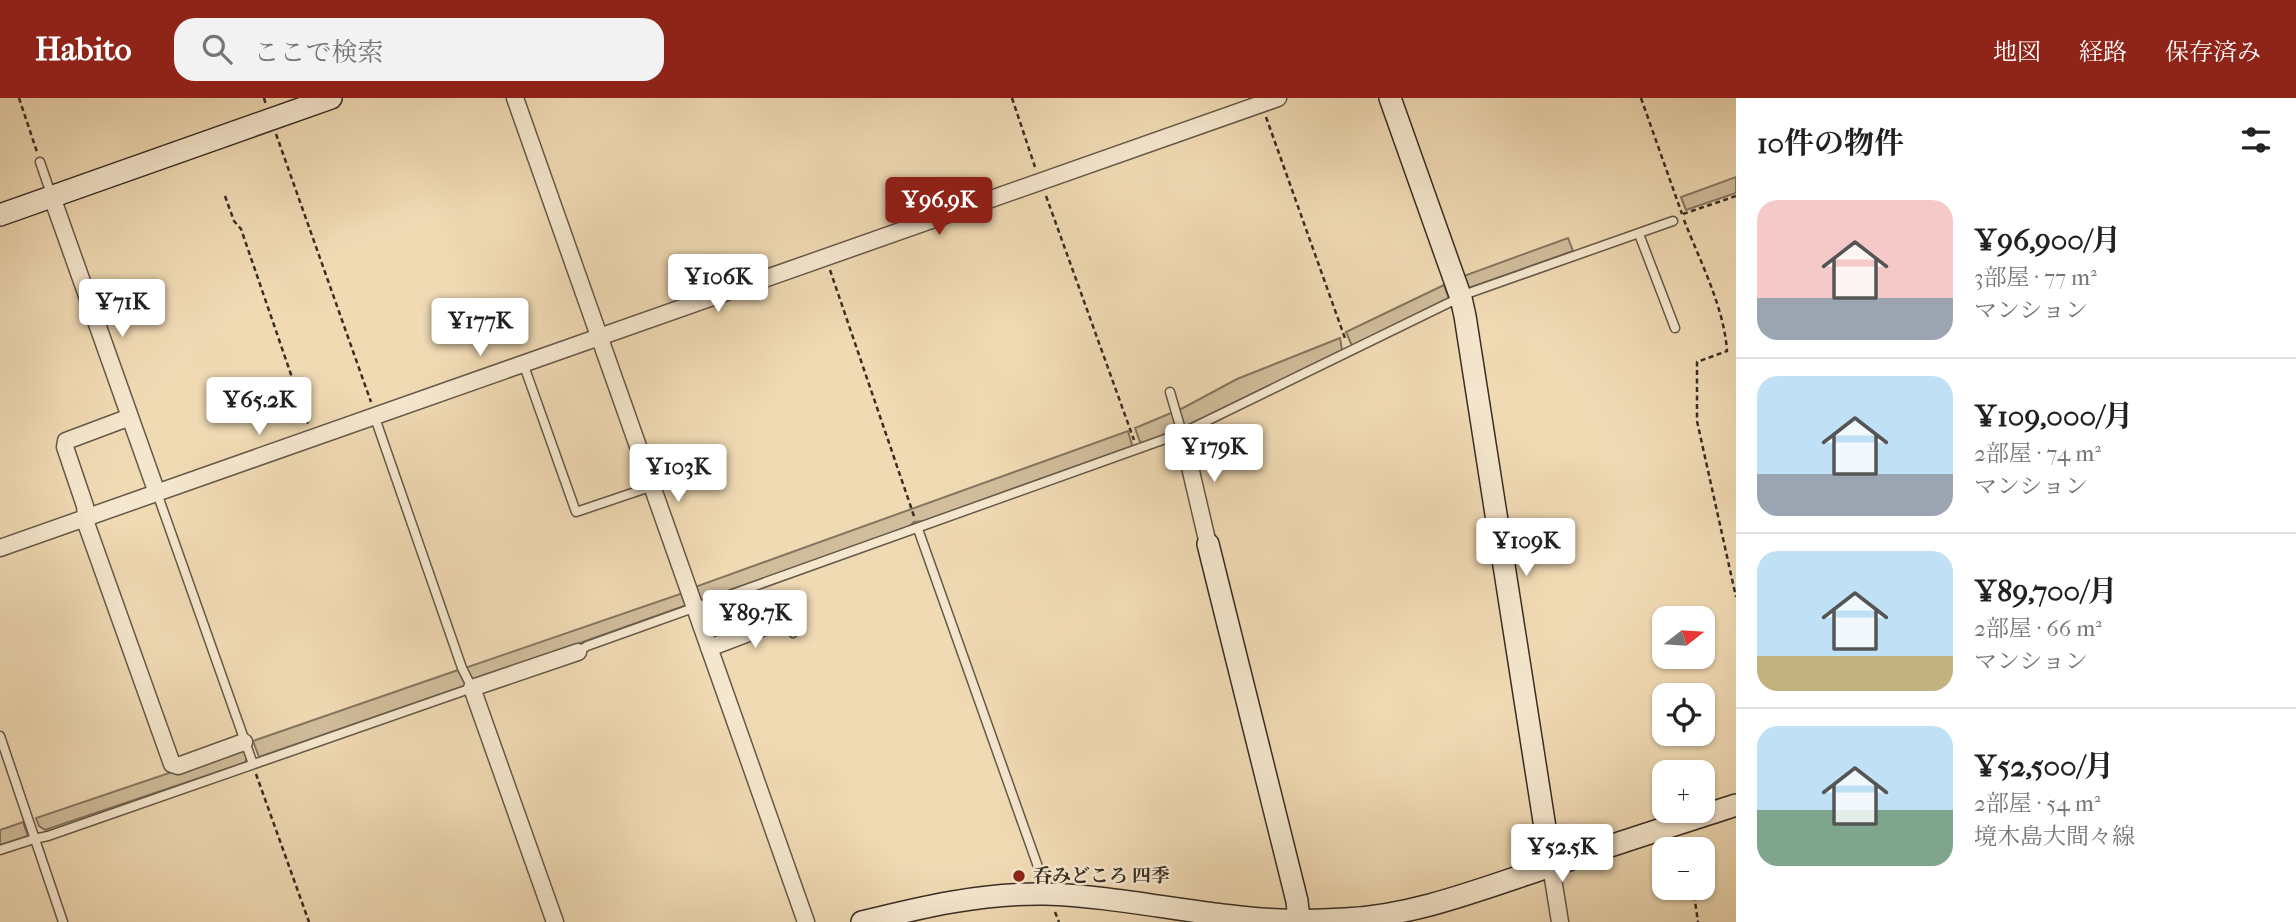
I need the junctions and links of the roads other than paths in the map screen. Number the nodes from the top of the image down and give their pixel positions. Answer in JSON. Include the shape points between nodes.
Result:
{"nodes":[{"id":1,"x":331,"y":98,"type":"edge"},
{"id":2,"x":514,"y":98,"type":"edge"},
{"id":3,"x":1278,"y":98,"type":"edge"},
{"id":4,"x":1390,"y":98,"type":"edge"},
{"id":5,"x":1260,"y":101,"type":"edge"},
{"id":6,"x":40,"y":162,"type":"road end"},
{"id":7,"x":52,"y":197,"type":"junction"},
{"id":8,"x":0,"y":215,"type":"edge"},
{"id":9,"x":1673,"y":221,"type":"dead end"},
{"id":10,"x":1639,"y":234,"type":"junction"},
{"id":11,"x":1461,"y":298,"type":"junction"},
{"id":12,"x":1675,"y":328,"type":"dead end"},
{"id":13,"x":599,"y":336,"type":"junction"},
{"id":14,"x":523,"y":363,"type":"junction"},
{"id":15,"x":1170,"y":393,"type":"dead end"},
{"id":16,"x":374,"y":415,"type":"junction"},
{"id":17,"x":130,"y":417,"type":"junction"},
{"id":18,"x":1182,"y":433,"type":"junction"},
{"id":19,"x":653,"y":486,"type":"junction"},
{"id":20,"x":157,"y":493,"type":"junction"},
{"id":21,"x":86,"y":517,"type":"junction"},
{"id":22,"x":918,"y":528,"type":"junction"},
{"id":23,"x":1208,"y":544,"type":"joint"},
{"id":24,"x":0,"y":548,"type":"edge"},
{"id":25,"x":696,"y":608,"type":"junction"},
{"id":26,"x":788,"y":619,"type":"dead end"},
{"id":27,"x":709,"y":648,"type":"junction"},
{"id":28,"x":578,"y":652,"type":"joint"},
{"id":29,"x":472,"y":688,"type":"junction"},
{"id":30,"x":0,"y":736,"type":"edge"},
{"id":31,"x":244,"y":742,"type":"junction"},
{"id":32,"x":253,"y":764,"type":"junction"},
{"id":33,"x":1736,"y":805,"type":"edge"},
{"id":34,"x":34,"y":839,"type":"junction"},
{"id":35,"x":0,"y":850,"type":"edge"},
{"id":36,"x":1551,"y":866,"type":"junction"},
{"id":37,"x":1044,"y":894,"type":"junction"},
{"id":38,"x":1299,"y":921,"type":"edge"},
{"id":39,"x":63,"y":922,"type":"edge"},
{"id":40,"x":555,"y":922,"type":"edge"},
{"id":41,"x":806,"y":922,"type":"edge"},
{"id":42,"x":862,"y":922,"type":"edge"},
{"id":43,"x":1560,"y":922,"type":"edge"}],
"edges":[{"from":1,"to":7,"type":"street"},
{"from":2,"to":13,"type":"street"},
{"from":3,"to":5,"type":"street"},
{"from":4,"to":11,"type":"street"},
{"from":5,"to":13,"type":"street"},
{"from":6,"to":7,"type":"lane"},
{"from":7,"to":8,"type":"street"},
{"from":7,"to":17,"type":"street"},
{"from":9,"to":10,"type":"lane"},
{"from":10,"to":11,"type":"lane"},
{"from":10,"to":12,"type":"lane"},
{"from":11,"to":18,"type":"lane"},
{"from":11,"to":36,"type":"street"},
{"from":13,"to":14,"type":"street"},
{"from":13,"to":19,"type":"street"},
{"from":14,"to":16,"type":"street"},
{"from":14,"to":19,"type":"lane","via":[[576,512]]},
{"from":15,"to":18,"type":"lane"},
{"from":16,"to":20,"type":"street"},
{"from":16,"to":29,"type":"lane","via":[[461,668]]},
{"from":17,"to":20,"type":"street"},
{"from":17,"to":21,"type":"street","via":[[66,441]]},
{"from":18,"to":22,"type":"lane"},
{"from":18,"to":23,"type":"street"},
{"from":19,"to":25,"type":"street"},
{"from":20,"to":21,"type":"street"},
{"from":20,"to":31,"type":"lane"},
{"from":21,"to":24,"type":"street"},
{"from":21,"to":31,"type":"street","via":[[172,764],[178,766]]},
{"from":22,"to":25,"type":"lane"},
{"from":22,"to":37,"type":"lane"},
{"from":23,"to":38,"type":"street"},
{"from":25,"to":27,"type":"street"},
{"from":25,"to":28,"type":"lane"},
{"from":26,"to":27,"type":"street"},
{"from":27,"to":41,"type":"street"},
{"from":28,"to":29,"type":"street"},
{"from":29,"to":32,"type":"lane"},
{"from":29,"to":40,"type":"street"},
{"from":30,"to":34,"type":"lane"},
{"from":31,"to":32,"type":"lane"},
{"from":32,"to":34,"type":"lane"},
{"from":33,"to":36,"type":"street"},
{"from":34,"to":35,"type":"lane"},
{"from":34,"to":39,"type":"lane"},
{"from":36,"to":38,"type":"street","via":[[1429,905],[1356,918]]},
{"from":36,"to":43,"type":"street"},
{"from":37,"to":38,"type":"street"},
{"from":37,"to":42,"type":"street","via":[[953,901]]}]}
